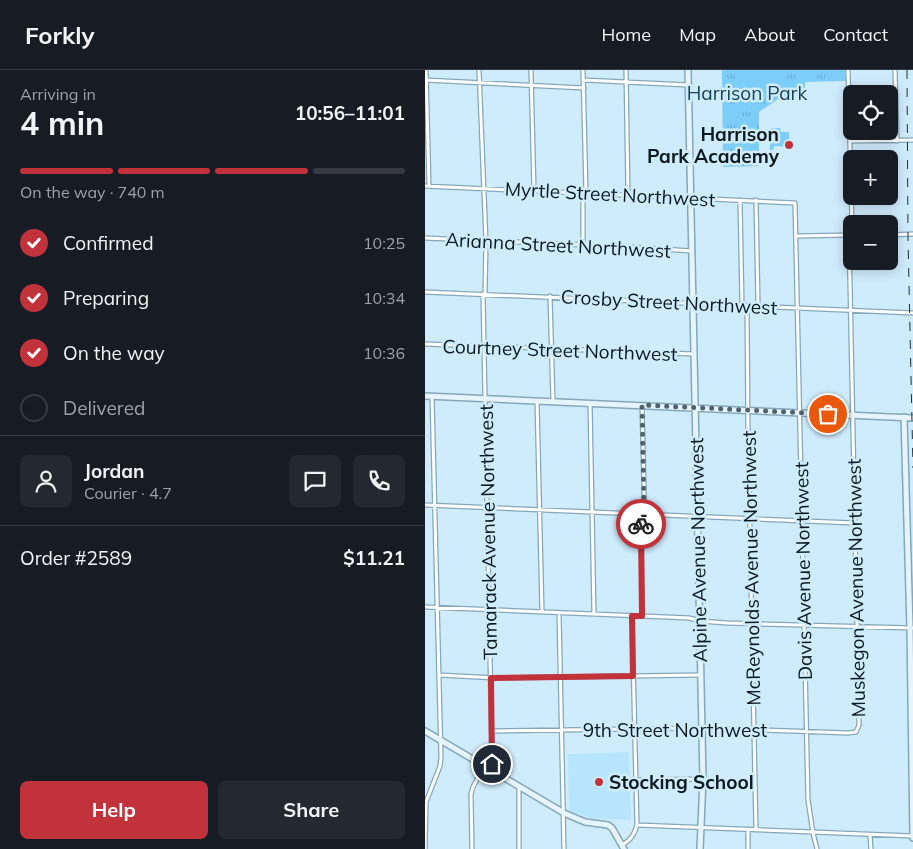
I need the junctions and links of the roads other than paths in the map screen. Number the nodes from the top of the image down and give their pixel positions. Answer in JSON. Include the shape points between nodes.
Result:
{"nodes":[{"id":1,"x":427,"y":70,"type":"edge"},
{"id":2,"x":479,"y":70,"type":"edge"},
{"id":3,"x":531,"y":70,"type":"edge"},
{"id":4,"x":583,"y":70,"type":"edge"},
{"id":5,"x":626,"y":70,"type":"edge"},
{"id":6,"x":688,"y":70,"type":"edge"},
{"id":7,"x":848,"y":70,"type":"edge"},
{"id":8,"x":895,"y":70,"type":"edge"},
{"id":9,"x":426,"y":80,"type":"edge"},
{"id":10,"x":584,"y":80,"type":"junction"},
{"id":11,"x":480,"y":82,"type":"junction"},
{"id":12,"x":626,"y":82,"type":"junction"},
{"id":13,"x":689,"y":85,"type":"junction"},
{"id":14,"x":532,"y":86,"type":"junction"},
{"id":15,"x":584,"y":88,"type":"junction"},
{"id":16,"x":913,"y":140,"type":"edge"},
{"id":17,"x":850,"y":141,"type":"junction"},
{"id":18,"x":897,"y":141,"type":"junction"},
{"id":19,"x":427,"y":186,"type":"edge"},
{"id":20,"x":483,"y":188,"type":"junction"},
{"id":21,"x":534,"y":191,"type":"junction"},
{"id":22,"x":585,"y":193,"type":"junction"},
{"id":23,"x":628,"y":195,"type":"junction"},
{"id":24,"x":691,"y":198,"type":"junction"},
{"id":25,"x":740,"y":200,"type":"junction"},
{"id":26,"x":756,"y":200,"type":"junction"},
{"id":27,"x":795,"y":203,"type":"joint"},
{"id":28,"x":852,"y":215,"type":"edge"},
{"id":29,"x":898,"y":234,"type":"edge"},
{"id":30,"x":913,"y":234,"type":"edge"},
{"id":31,"x":843,"y":235,"type":"edge"},
{"id":32,"x":797,"y":236,"type":"junction"},
{"id":33,"x":425,"y":238,"type":"edge"},
{"id":34,"x":486,"y":241,"type":"junction"},
{"id":35,"x":583,"y":246,"type":"junction"},
{"id":36,"x":692,"y":251,"type":"junction"},
{"id":37,"x":850,"y":270,"type":"edge"},
{"id":38,"x":425,"y":292,"type":"edge"},
{"id":39,"x":484,"y":294,"type":"junction"},
{"id":40,"x":551,"y":296,"type":"junction"},
{"id":41,"x":693,"y":302,"type":"junction"},
{"id":42,"x":742,"y":305,"type":"junction"},
{"id":43,"x":747,"y":305,"type":"junction"},
{"id":44,"x":759,"y":305,"type":"junction"},
{"id":45,"x":798,"y":308,"type":"junction"},
{"id":46,"x":849,"y":309,"type":"junction"},
{"id":47,"x":913,"y":313,"type":"edge"},
{"id":48,"x":425,"y":344,"type":"edge"},
{"id":49,"x":483,"y":347,"type":"junction"},
{"id":50,"x":552,"y":349,"type":"junction"},
{"id":51,"x":694,"y":354,"type":"junction"},
{"id":52,"x":425,"y":396,"type":"edge"},
{"id":53,"x":432,"y":397,"type":"junction"},
{"id":54,"x":485,"y":399,"type":"junction"},
{"id":55,"x":537,"y":401,"type":"junction"},
{"id":56,"x":553,"y":402,"type":"junction"},
{"id":57,"x":590,"y":403,"type":"junction"},
{"id":58,"x":642,"y":405,"type":"junction"},
{"id":59,"x":695,"y":407,"type":"junction"},
{"id":60,"x":747,"y":410,"type":"junction"},
{"id":61,"x":800,"y":412,"type":"junction"},
{"id":62,"x":851,"y":415,"type":"junction"},
{"id":63,"x":904,"y":417,"type":"junction"},
{"id":64,"x":913,"y":418,"type":"edge"},
{"id":65,"x":425,"y":505,"type":"edge"},
{"id":66,"x":435,"y":506,"type":"junction"},
{"id":67,"x":487,"y":508,"type":"junction"},
{"id":68,"x":539,"y":510,"type":"junction"},
{"id":69,"x":592,"y":513,"type":"junction"},
{"id":70,"x":642,"y":514,"type":"junction"},
{"id":71,"x":697,"y":517,"type":"junction"},
{"id":72,"x":749,"y":519,"type":"junction"},
{"id":73,"x":802,"y":521,"type":"junction"},
{"id":74,"x":854,"y":523,"type":"junction"},
{"id":75,"x":425,"y":607,"type":"edge"},
{"id":76,"x":437,"y":608,"type":"junction"},
{"id":77,"x":491,"y":610,"type":"junction"},
{"id":78,"x":542,"y":612,"type":"junction"},
{"id":79,"x":559,"y":613,"type":"junction"},
{"id":80,"x":594,"y":614,"type":"junction"},
{"id":81,"x":632,"y":616,"type":"junction"},
{"id":82,"x":642,"y":616,"type":"junction"},
{"id":83,"x":699,"y":621,"type":"junction"},
{"id":84,"x":751,"y":624,"type":"junction"},
{"id":85,"x":804,"y":625,"type":"junction"},
{"id":86,"x":857,"y":627,"type":"junction"},
{"id":87,"x":911,"y":628,"type":"edge"},
{"id":88,"x":439,"y":675,"type":"junction"},
{"id":89,"x":701,"y":675,"type":"junction"},
{"id":90,"x":633,"y":676,"type":"junction"},
{"id":91,"x":491,"y":678,"type":"junction"},
{"id":92,"x":561,"y":678,"type":"junction"},
{"id":93,"x":635,"y":728,"type":"junction"},
{"id":94,"x":702,"y":728,"type":"junction"},
{"id":95,"x":754,"y":729,"type":"junction"},
{"id":96,"x":562,"y":730,"type":"junction"},
{"id":97,"x":858,"y":730,"type":"joint"},
{"id":98,"x":425,"y":731,"type":"edge"},
{"id":99,"x":492,"y":731,"type":"junction"},
{"id":100,"x":807,"y":731,"type":"junction"},
{"id":101,"x":440,"y":740,"type":"junction"},
{"id":102,"x":484,"y":766,"type":"junction"},
{"id":103,"x":490,"y":769,"type":"junction"},
{"id":104,"x":703,"y":779,"type":"junction"},
{"id":105,"x":636,"y":780,"type":"junction"},
{"id":106,"x":519,"y":786,"type":"junction"},
{"id":107,"x":564,"y":813,"type":"junction"},
{"id":108,"x":637,"y":825,"type":"junction"},
{"id":109,"x":701,"y":828,"type":"junction"},
{"id":110,"x":747,"y":830,"type":"junction"},
{"id":111,"x":757,"y":830,"type":"junction"},
{"id":112,"x":813,"y":833,"type":"junction"},
{"id":113,"x":870,"y":835,"type":"junction"},
{"id":114,"x":913,"y":837,"type":"edge"},
{"id":115,"x":623,"y":847,"type":"edge"},
{"id":116,"x":425,"y":849,"type":"edge"},
{"id":117,"x":472,"y":849,"type":"edge"},
{"id":118,"x":519,"y":849,"type":"edge"},
{"id":119,"x":564,"y":849,"type":"edge"},
{"id":120,"x":700,"y":849,"type":"edge"},
{"id":121,"x":748,"y":849,"type":"edge"},
{"id":122,"x":817,"y":849,"type":"edge"},
{"id":123,"x":871,"y":849,"type":"edge"}],
"edges":[{"from":1,"to":9,"type":"street"},
{"from":2,"to":11,"type":"street","name":"Tamarack Avenue Northwest"},
{"from":3,"to":14,"type":"street"},
{"from":4,"to":10,"type":"street"},
{"from":5,"to":12,"type":"street"},
{"from":6,"to":13,"type":"main road","name":"Alpine Avenue Northwest"},
{"from":7,"to":17,"type":"street"},
{"from":8,"to":18,"type":"street"},
{"from":9,"to":11,"type":"street"},
{"from":9,"to":19,"type":"street"},
{"from":10,"to":12,"type":"street"},
{"from":10,"to":15,"type":"street"},
{"from":11,"to":14,"type":"street"},
{"from":11,"to":20,"type":"street","name":"Tamarack Avenue Northwest"},
{"from":12,"to":13,"type":"street"},
{"from":12,"to":23,"type":"street"},
{"from":13,"to":24,"type":"main road","name":"Alpine Avenue Northwest"},
{"from":14,"to":15,"type":"street"},
{"from":14,"to":21,"type":"street"},
{"from":15,"to":22,"type":"street"},
{"from":16,"to":18,"type":"street"},
{"from":17,"to":18,"type":"street"},
{"from":17,"to":28,"type":"street"},
{"from":19,"to":20,"type":"street","name":"Myrtle Street Northwest"},
{"from":20,"to":21,"type":"street","name":"Myrtle Street Northwest"},
{"from":20,"to":34,"type":"street","name":"Tamarack Avenue Northwest"},
{"from":21,"to":22,"type":"street","name":"Myrtle Street Northwest"},
{"from":22,"to":23,"type":"street","name":"Myrtle Street Northwest"},
{"from":22,"to":35,"type":"street"},
{"from":23,"to":24,"type":"street","name":"Myrtle Street Northwest"},
{"from":24,"to":25,"type":"street","name":"Myrtle Street Northwest"},
{"from":24,"to":36,"type":"main road","name":"Alpine Avenue Northwest"},
{"from":25,"to":26,"type":"street","name":"Myrtle Street Northwest"},
{"from":25,"to":42,"type":"street"},
{"from":26,"to":27,"type":"street","name":"Myrtle Street Northwest"},
{"from":26,"to":44,"type":"street"},
{"from":27,"to":32,"type":"street","name":"Davis Avenue Northwest"},
{"from":29,"to":30,"type":"street"},
{"from":31,"to":32,"type":"street"},
{"from":32,"to":45,"type":"street","name":"Davis Avenue Northwest"},
{"from":33,"to":34,"type":"street","name":"Arianna Street Northwest"},
{"from":34,"to":35,"type":"street","name":"Arianna Street Northwest"},
{"from":34,"to":39,"type":"street","name":"Tamarack Avenue Northwest"},
{"from":35,"to":36,"type":"street","name":"Arianna Street Northwest"},
{"from":36,"to":41,"type":"main road","name":"Alpine Avenue Northwest"},
{"from":37,"to":46,"type":"street","name":"Muskegon Avenue Northwest"},
{"from":38,"to":39,"type":"street","name":"Crosby Street Northwest"},
{"from":39,"to":40,"type":"street","name":"Crosby Street Northwest"},
{"from":39,"to":49,"type":"street","name":"Tamarack Avenue Northwest"},
{"from":40,"to":41,"type":"street","name":"Crosby Street Northwest"},
{"from":40,"to":50,"type":"street"},
{"from":41,"to":42,"type":"street","name":"Crosby Street Northwest"},
{"from":41,"to":51,"type":"main road","name":"Alpine Avenue Northwest"},
{"from":42,"to":43,"type":"street","name":"Crosby Street Northwest"},
{"from":43,"to":44,"type":"street","name":"Crosby Street Northwest"},
{"from":43,"to":60,"type":"street","name":"McReynolds Avenue Northwest"},
{"from":44,"to":45,"type":"street","name":"Crosby Street Northwest"},
{"from":45,"to":46,"type":"street","name":"Crosby Street Northwest"},
{"from":45,"to":61,"type":"street","name":"Davis Avenue Northwest"},
{"from":46,"to":47,"type":"street","name":"Crosby Street Northwest"},
{"from":46,"to":62,"type":"street","name":"Muskegon Avenue Northwest"},
{"from":48,"to":49,"type":"street","name":"Courtney Street Northwest"},
{"from":49,"to":50,"type":"street","name":"Courtney Street Northwest"},
{"from":49,"to":54,"type":"street","name":"Tamarack Avenue Northwest"},
{"from":50,"to":51,"type":"street","name":"Courtney Street Northwest"},
{"from":50,"to":56,"type":"street"},
{"from":51,"to":59,"type":"main road","name":"Alpine Avenue Northwest"},
{"from":52,"to":53,"type":"main road"},
{"from":53,"to":54,"type":"main road"},
{"from":53,"to":66,"type":"street"},
{"from":54,"to":55,"type":"main road"},
{"from":54,"to":67,"type":"street","name":"Tamarack Avenue Northwest"},
{"from":55,"to":56,"type":"main road"},
{"from":55,"to":68,"type":"street"},
{"from":56,"to":57,"type":"main road"},
{"from":57,"to":58,"type":"main road"},
{"from":57,"to":69,"type":"street"},
{"from":58,"to":59,"type":"main road"},
{"from":58,"to":70,"type":"street"},
{"from":59,"to":60,"type":"main road"},
{"from":59,"to":71,"type":"main road","name":"Alpine Avenue Northwest"},
{"from":60,"to":61,"type":"main road"},
{"from":60,"to":72,"type":"street","name":"McReynolds Avenue Northwest"},
{"from":61,"to":62,"type":"main road"},
{"from":61,"to":73,"type":"street","name":"Davis Avenue Northwest"},
{"from":62,"to":63,"type":"main road"},
{"from":62,"to":74,"type":"street","name":"Muskegon Avenue Northwest"},
{"from":63,"to":64,"type":"main road"},
{"from":63,"to":87,"type":"main road"},
{"from":65,"to":66,"type":"street"},
{"from":66,"to":67,"type":"street"},
{"from":66,"to":76,"type":"street"},
{"from":67,"to":68,"type":"street"},
{"from":67,"to":77,"type":"street","name":"Tamarack Avenue Northwest"},
{"from":68,"to":69,"type":"street"},
{"from":68,"to":78,"type":"street"},
{"from":69,"to":70,"type":"street"},
{"from":69,"to":80,"type":"street"},
{"from":70,"to":71,"type":"street"},
{"from":70,"to":82,"type":"street"},
{"from":71,"to":72,"type":"street"},
{"from":71,"to":83,"type":"main road","name":"Alpine Avenue Northwest"},
{"from":72,"to":73,"type":"street"},
{"from":72,"to":84,"type":"street","name":"McReynolds Avenue Northwest"},
{"from":73,"to":74,"type":"street"},
{"from":73,"to":85,"type":"street","name":"Davis Avenue Northwest"},
{"from":74,"to":86,"type":"street","name":"Muskegon Avenue Northwest"},
{"from":75,"to":76,"type":"street"},
{"from":76,"to":77,"type":"street"},
{"from":76,"to":88,"type":"street"},
{"from":77,"to":78,"type":"street"},
{"from":77,"to":91,"type":"street","name":"Tamarack Avenue Northwest"},
{"from":78,"to":79,"type":"street"},
{"from":79,"to":80,"type":"street"},
{"from":79,"to":92,"type":"street"},
{"from":80,"to":81,"type":"street"},
{"from":81,"to":82,"type":"street"},
{"from":81,"to":90,"type":"street"},
{"from":82,"to":83,"type":"street"},
{"from":83,"to":84,"type":"street"},
{"from":83,"to":89,"type":"main road","name":"Alpine Avenue Northwest"},
{"from":84,"to":85,"type":"street"},
{"from":84,"to":95,"type":"street","name":"McReynolds Avenue Northwest"},
{"from":85,"to":86,"type":"street"},
{"from":85,"to":100,"type":"street","name":"Davis Avenue Northwest"},
{"from":86,"to":87,"type":"street"},
{"from":86,"to":97,"type":"street","name":"Muskegon Avenue Northwest"},
{"from":87,"to":114,"type":"main road"},
{"from":88,"to":91,"type":"street"},
{"from":88,"to":101,"type":"street"},
{"from":89,"to":90,"type":"street"},
{"from":89,"to":94,"type":"main road","name":"Alpine Avenue Northwest"},
{"from":90,"to":92,"type":"street"},
{"from":90,"to":93,"type":"street"},
{"from":91,"to":92,"type":"street"},
{"from":91,"to":99,"type":"street","name":"Tamarack Avenue Northwest"},
{"from":92,"to":96,"type":"street"},
{"from":93,"to":94,"type":"street","name":"9th Street Northwest"},
{"from":93,"to":96,"type":"street","name":"9th Street Northwest"},
{"from":93,"to":105,"type":"street"},
{"from":94,"to":95,"type":"street","name":"9th Street Northwest"},
{"from":94,"to":104,"type":"main road","name":"Alpine Avenue Northwest"},
{"from":95,"to":100,"type":"street","name":"9th Street Northwest"},
{"from":95,"to":111,"type":"street","name":"McReynolds Avenue Northwest"},
{"from":96,"to":99,"type":"street","name":"9th Street Northwest"},
{"from":96,"to":107,"type":"street"},
{"from":97,"to":100,"type":"street","name":"9th Street Northwest","via":[[852,733]]},
{"from":98,"to":101,"type":"main road"},
{"from":99,"to":103,"type":"street","name":"Tamarack Avenue Northwest"},
{"from":100,"to":112,"type":"street","name":"Davis Avenue Northwest","via":[[808,805]]},
{"from":101,"to":102,"type":"main road"},
{"from":101,"to":116,"type":"street","via":[[440,766],[426,802]]},
{"from":102,"to":103,"type":"main road"},
{"from":102,"to":117,"type":"street","via":[[471,794]]},
{"from":103,"to":106,"type":"main road"},
{"from":104,"to":105,"type":"street"},
{"from":104,"to":109,"type":"main road","name":"Alpine Avenue Northwest"},
{"from":105,"to":108,"type":"street"},
{"from":106,"to":107,"type":"main road"},
{"from":106,"to":118,"type":"street"},
{"from":107,"to":115,"type":"main road","via":[[585,822],[608,825]]},
{"from":107,"to":119,"type":"street"},
{"from":108,"to":109,"type":"street"},
{"from":108,"to":115,"type":"street"},
{"from":109,"to":110,"type":"street"},
{"from":109,"to":120,"type":"main road","name":"Alpine Avenue Northwest"},
{"from":110,"to":111,"type":"street"},
{"from":110,"to":121,"type":"street"},
{"from":111,"to":112,"type":"street"},
{"from":112,"to":113,"type":"street"},
{"from":112,"to":122,"type":"street","name":"Davis Avenue Northwest"},
{"from":113,"to":114,"type":"street"},
{"from":113,"to":123,"type":"street"}]}
